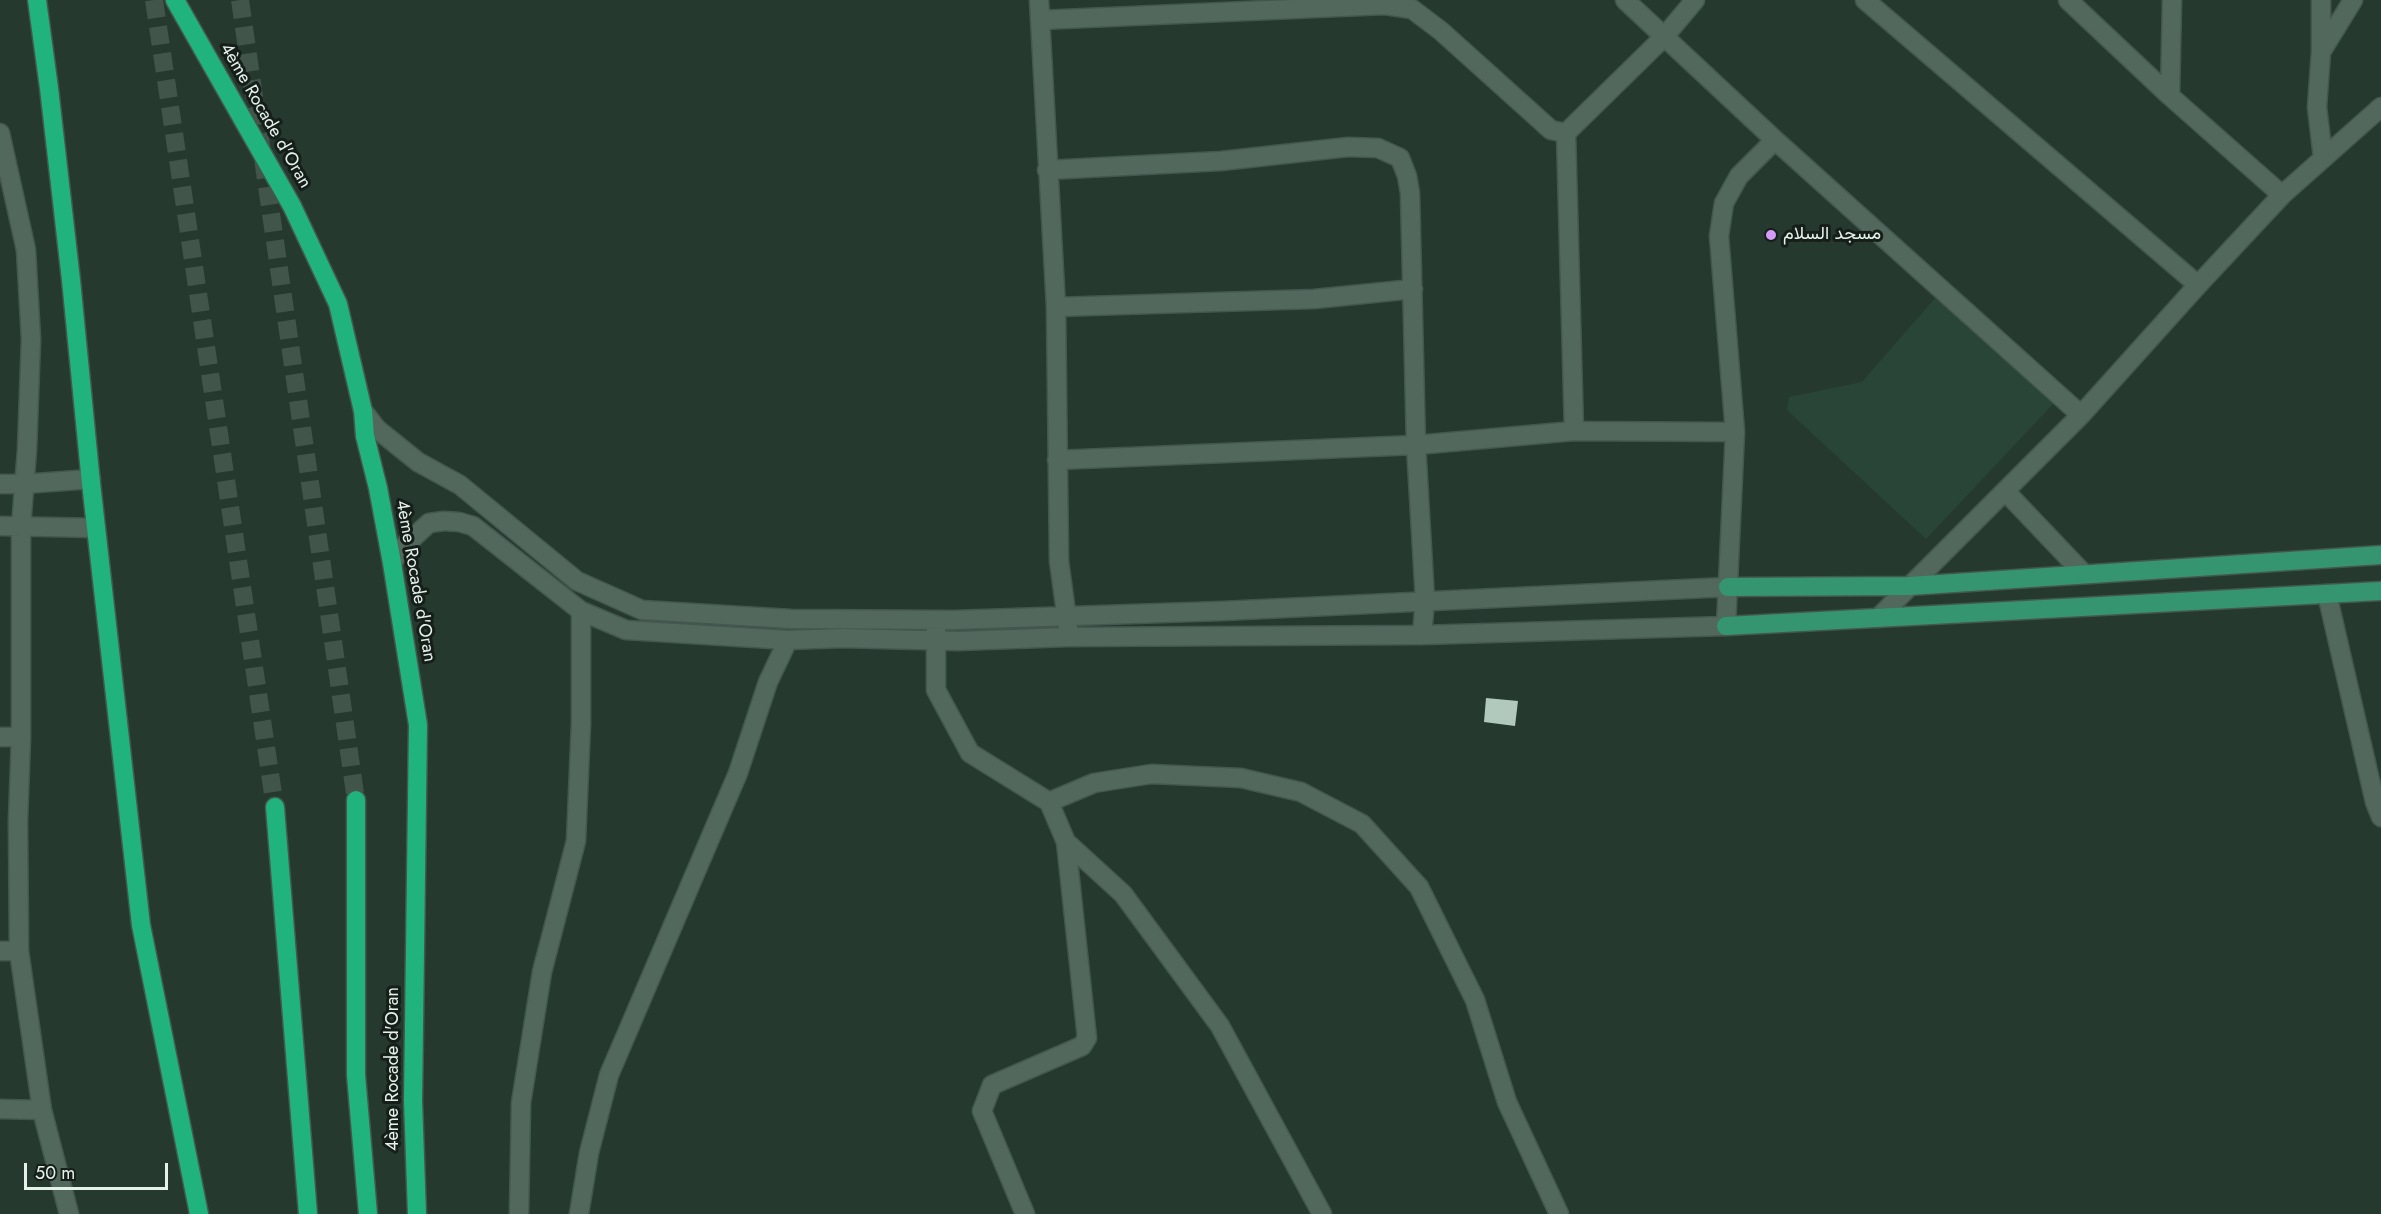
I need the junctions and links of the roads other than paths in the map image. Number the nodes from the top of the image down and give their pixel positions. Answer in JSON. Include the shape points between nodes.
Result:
{"nodes":[{"id":1,"x":37,"y":0,"type":"edge"},
{"id":2,"x":175,"y":0,"type":"edge"},
{"id":3,"x":1039,"y":0,"type":"edge"},
{"id":4,"x":1625,"y":0,"type":"edge"},
{"id":5,"x":1695,"y":0,"type":"edge"},
{"id":6,"x":1866,"y":0,"type":"edge"},
{"id":7,"x":2068,"y":0,"type":"edge"},
{"id":8,"x":2172,"y":0,"type":"edge"},
{"id":9,"x":2321,"y":0,"type":"edge"},
{"id":10,"x":2353,"y":0,"type":"edge"},
{"id":11,"x":1040,"y":20,"type":"junction"},
{"id":12,"x":1664,"y":37,"type":"junction"},
{"id":13,"x":2321,"y":51,"type":"junction"},
{"id":14,"x":2170,"y":96,"type":"junction"},
{"id":15,"x":2381,"y":107,"type":"edge"},
{"id":16,"x":0,"y":133,"type":"edge"},
{"id":17,"x":1566,"y":133,"type":"junction"},
{"id":18,"x":1775,"y":140,"type":"junction"},
{"id":19,"x":2322,"y":158,"type":"junction"},
{"id":20,"x":1047,"y":170,"type":"junction"},
{"id":21,"x":2282,"y":195,"type":"junction"},
{"id":22,"x":2198,"y":285,"type":"junction"},
{"id":23,"x":1413,"y":289,"type":"junction"},
{"id":24,"x":1056,"y":307,"type":"junction"},
{"id":25,"x":363,"y":411,"type":"junction"},
{"id":26,"x":2081,"y":415,"type":"junction"},
{"id":27,"x":1574,"y":431,"type":"junction"},
{"id":28,"x":1735,"y":432,"type":"junction"},
{"id":29,"x":1416,"y":445,"type":"junction"},
{"id":30,"x":1057,"y":460,"type":"junction"},
{"id":31,"x":90,"y":479,"type":"junction"},
{"id":32,"x":0,"y":484,"type":"edge"},
{"id":33,"x":23,"y":484,"type":"junction"},
{"id":34,"x":2006,"y":492,"type":"junction"},
{"id":35,"x":0,"y":526,"type":"edge"},
{"id":36,"x":21,"y":526,"type":"junction"},
{"id":37,"x":96,"y":528,"type":"junction"},
{"id":38,"x":2381,"y":555,"type":"edge"},
{"id":39,"x":392,"y":563,"type":"junction"},
{"id":40,"x":2084,"y":574,"type":"junction"},
{"id":41,"x":577,"y":581,"type":"junction"},
{"id":42,"x":1909,"y":586,"type":"junction"},
{"id":43,"x":1728,"y":587,"type":"junction"},
{"id":44,"x":2381,"y":591,"type":"edge"},
{"id":45,"x":2327,"y":594,"type":"junction"},
{"id":46,"x":1425,"y":600,"type":"junction"},
{"id":47,"x":574,"y":607,"type":"junction"},
{"id":48,"x":1068,"y":615,"type":"junction"},
{"id":49,"x":1878,"y":618,"type":"junction"},
{"id":50,"x":937,"y":620,"type":"junction"},
{"id":51,"x":1726,"y":626,"type":"junction"},
{"id":52,"x":1422,"y":636,"type":"junction"},
{"id":53,"x":1068,"y":637,"type":"junction"},
{"id":54,"x":788,"y":640,"type":"junction"},
{"id":55,"x":935,"y":640,"type":"junction"},
{"id":56,"x":0,"y":737,"type":"edge"},
{"id":57,"x":21,"y":737,"type":"junction"},
{"id":58,"x":356,"y":800,"type":"tunnel mouth"},
{"id":59,"x":1049,"y":802,"type":"junction"},
{"id":60,"x":276,"y":807,"type":"tunnel mouth"},
{"id":61,"x":2381,"y":817,"type":"edge"},
{"id":62,"x":9,"y":820,"type":"edge"},
{"id":63,"x":1066,"y":842,"type":"junction"},
{"id":64,"x":0,"y":951,"type":"edge"},
{"id":65,"x":19,"y":951,"type":"junction"},
{"id":66,"x":0,"y":1110,"type":"edge"},
{"id":67,"x":42,"y":1110,"type":"junction"},
{"id":68,"x":69,"y":1214,"type":"edge"},
{"id":69,"x":199,"y":1214,"type":"edge"},
{"id":70,"x":308,"y":1214,"type":"edge"},
{"id":71,"x":368,"y":1214,"type":"edge"},
{"id":72,"x":417,"y":1214,"type":"edge"},
{"id":73,"x":519,"y":1214,"type":"edge"},
{"id":74,"x":579,"y":1214,"type":"edge"},
{"id":75,"x":1025,"y":1214,"type":"edge"},
{"id":76,"x":1322,"y":1214,"type":"edge"},
{"id":77,"x":1559,"y":1214,"type":"edge"}],
"edges":[{"from":1,"to":31,"type":"highway","via":[[71,280]]},
{"from":2,"to":25,"type":"highway","name":"4ème Rocade d'Oran","via":[[292,206],[338,304]]},
{"from":3,"to":11,"type":"street"},
{"from":4,"to":12,"type":"street"},
{"from":5,"to":12,"type":"street"},
{"from":6,"to":22,"type":"street"},
{"from":7,"to":14,"type":"street"},
{"from":8,"to":14,"type":"street"},
{"from":9,"to":13,"type":"street"},
{"from":10,"to":13,"type":"street"},
{"from":11,"to":17,"type":"street","via":[[1385,5],[1412,9],[1551,130]]},
{"from":11,"to":20,"type":"street"},
{"from":12,"to":17,"type":"street"},
{"from":12,"to":18,"type":"street"},
{"from":13,"to":19,"type":"street","via":[[2317,107]]},
{"from":14,"to":21,"type":"street"},
{"from":15,"to":19,"type":"street"},
{"from":16,"to":33,"type":"street","via":[[28,274],[31,350]]},
{"from":17,"to":27,"type":"street"},
{"from":18,"to":26,"type":"street"},
{"from":18,"to":28,"type":"street","via":[[1739,176],[1724,202],[1719,236]]},
{"from":19,"to":21,"type":"street"},
{"from":20,"to":23,"type":"street","via":[[1378,148],[1400,158],[1407,176]]},
{"from":20,"to":24,"type":"street"},
{"from":21,"to":22,"type":"street"},
{"from":22,"to":26,"type":"street"},
{"from":23,"to":24,"type":"street","via":[[1314,299]]},
{"from":23,"to":29,"type":"street"},
{"from":24,"to":30,"type":"street"},
{"from":25,"to":39,"type":"highway","name":"4ème Rocade d'Oran"},
{"from":25,"to":41,"type":"street","via":[[376,429],[417,462],[460,485]]},
{"from":26,"to":34,"type":"street"},
{"from":27,"to":28,"type":"street"},
{"from":27,"to":29,"type":"street"},
{"from":28,"to":43,"type":"street"},
{"from":29,"to":30,"type":"street"},
{"from":29,"to":46,"type":"street"},
{"from":30,"to":48,"type":"street","via":[[1059,561]]},
{"from":31,"to":33,"type":"street"},
{"from":31,"to":37,"type":"highway"},
{"from":32,"to":33,"type":"street"},
{"from":33,"to":36,"type":"street"},
{"from":34,"to":40,"type":"street"},
{"from":34,"to":42,"type":"street"},
{"from":35,"to":36,"type":"street"},
{"from":36,"to":37,"type":"street"},
{"from":36,"to":57,"type":"street"},
{"from":37,"to":69,"type":"highway","via":[[141,925]]},
{"from":38,"to":40,"type":"main road"},
{"from":39,"to":47,"type":"street","via":[[429,523],[459,522],[473,526]]},
{"from":39,"to":72,"type":"highway","name":"4ème Rocade d'Oran","via":[[417,725],[413,1101]]},
{"from":40,"to":42,"type":"main road"},
{"from":41,"to":47,"type":"street"},
{"from":41,"to":50,"type":"street","via":[[642,610],[791,619]]},
{"from":42,"to":43,"type":"main road"},
{"from":42,"to":49,"type":"street"},
{"from":43,"to":46,"type":"street"},
{"from":43,"to":51,"type":"street"},
{"from":44,"to":45,"type":"main road"},
{"from":45,"to":49,"type":"main road"},
{"from":45,"to":61,"type":"street"},
{"from":46,"to":48,"type":"street"},
{"from":46,"to":52,"type":"street"},
{"from":47,"to":54,"type":"street","via":[[626,630]]},
{"from":47,"to":73,"type":"street","via":[[581,723],[576,841],[542,972],[521,1103]]},
{"from":48,"to":50,"type":"street"},
{"from":48,"to":53,"type":"street"},
{"from":49,"to":51,"type":"main road"},
{"from":50,"to":55,"type":"street"},
{"from":51,"to":52,"type":"street"},
{"from":52,"to":53,"type":"street"},
{"from":53,"to":55,"type":"street"},
{"from":54,"to":55,"type":"street"},
{"from":54,"to":74,"type":"street","via":[[768,682],[738,773],[609,1075]]},
{"from":55,"to":59,"type":"street","via":[[936,690],[970,753]]},
{"from":56,"to":57,"type":"street"},
{"from":57,"to":62,"type":"street"},
{"from":58,"to":71,"type":"highway","via":[[356,1075]]},
{"from":59,"to":63,"type":"street"},
{"from":59,"to":77,"type":"street","via":[[1094,783],[1151,774],[1241,778],[1301,792],[1362,824],[1419,887],[1475,1000],[1507,1102]]},
{"from":60,"to":70,"type":"highway"},
{"from":62,"to":65,"type":"street"},
{"from":63,"to":75,"type":"street","via":[[1087,1038],[1082,1046],[992,1085],[982,1112]]},
{"from":63,"to":76,"type":"street","via":[[1123,894],[1220,1026]]},
{"from":64,"to":65,"type":"street"},
{"from":65,"to":67,"type":"street"},
{"from":66,"to":67,"type":"street"},
{"from":67,"to":68,"type":"street"}]}
